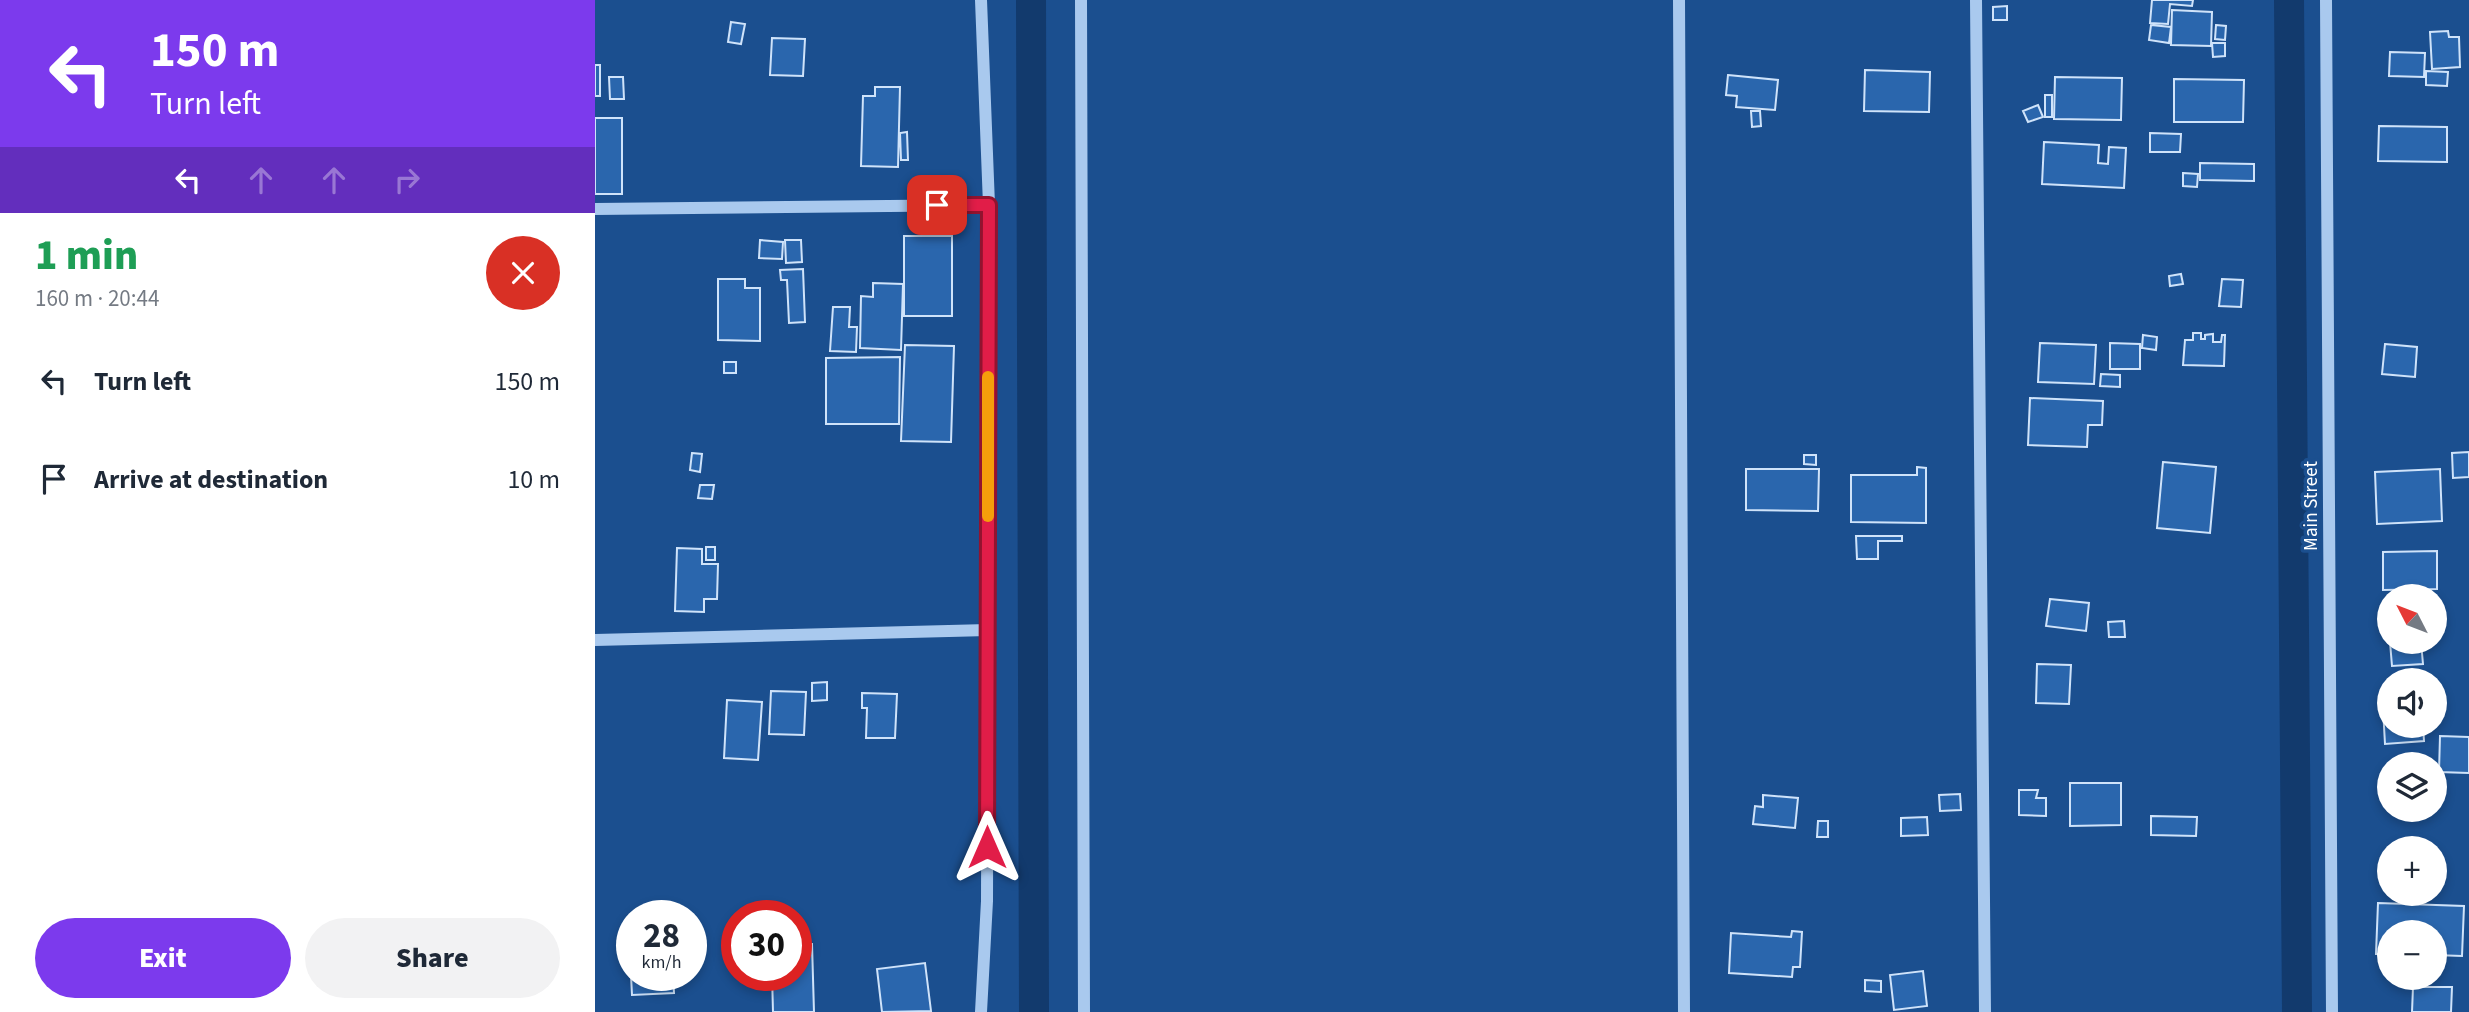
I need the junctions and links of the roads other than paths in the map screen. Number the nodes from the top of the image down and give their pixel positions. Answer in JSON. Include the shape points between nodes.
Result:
{"nodes":[{"id":1,"x":981,"y":0,"type":"edge"},
{"id":2,"x":1081,"y":0,"type":"edge"},
{"id":3,"x":1679,"y":0,"type":"edge"},
{"id":4,"x":1976,"y":0,"type":"edge"},
{"id":5,"x":2326,"y":0,"type":"edge"},
{"id":6,"x":989,"y":205,"type":"junction"},
{"id":7,"x":595,"y":209,"type":"edge"},
{"id":8,"x":988,"y":630,"type":"junction"},
{"id":9,"x":595,"y":640,"type":"edge"},
{"id":10,"x":981,"y":1012,"type":"edge"},
{"id":11,"x":1084,"y":1012,"type":"edge"},
{"id":12,"x":1684,"y":1012,"type":"edge"},
{"id":13,"x":1985,"y":1012,"type":"edge"},
{"id":14,"x":2332,"y":1012,"type":"edge"}],
"edges":[{"from":1,"to":6,"type":"street"},
{"from":2,"to":11,"type":"street"},
{"from":3,"to":12,"type":"street"},
{"from":4,"to":13,"type":"street"},
{"from":5,"to":14,"type":"street","name":"Main Street"},
{"from":6,"to":7,"type":"street"},
{"from":6,"to":8,"type":"street"},
{"from":8,"to":9,"type":"street"},
{"from":8,"to":10,"type":"street","via":[[987,901]]}]}
